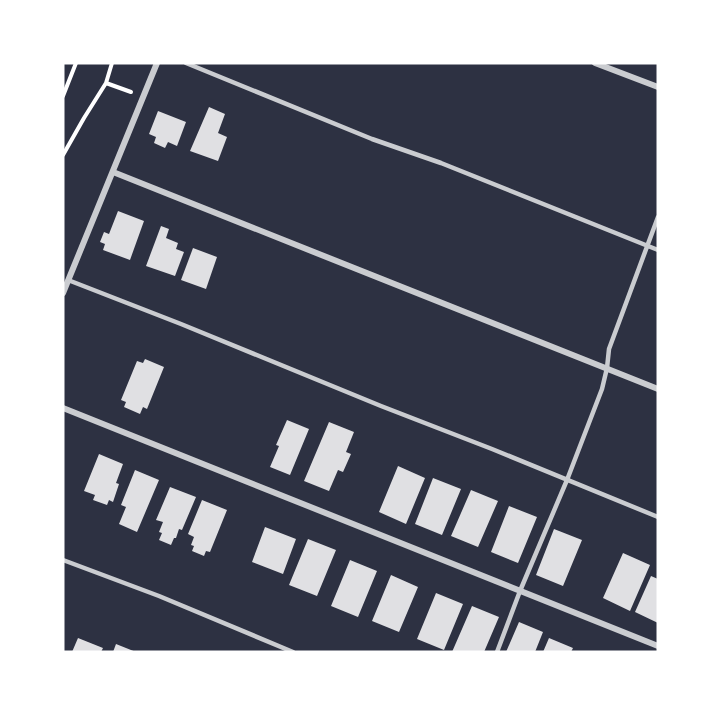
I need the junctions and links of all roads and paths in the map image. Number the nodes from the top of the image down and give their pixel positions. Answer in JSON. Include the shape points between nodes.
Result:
{"nodes":[{"id":1,"x":76,"y":63,"type":"edge"},
{"id":2,"x":112,"y":63,"type":"edge"},
{"id":3,"x":157,"y":63,"type":"edge"},
{"id":4,"x":186,"y":63,"type":"edge"},
{"id":5,"x":595,"y":63,"type":"edge"},
{"id":6,"x":106,"y":83,"type":"junction"},
{"id":7,"x":658,"y":87,"type":"edge"},
{"id":8,"x":63,"y":96,"type":"edge"},
{"id":9,"x":143,"y":97,"type":"junction"},
{"id":10,"x":63,"y":155,"type":"edge"},
{"id":11,"x":113,"y":172,"type":"junction"},
{"id":12,"x":658,"y":218,"type":"edge"},
{"id":13,"x":647,"y":245,"type":"junction"},
{"id":14,"x":658,"y":250,"type":"edge"},
{"id":15,"x":68,"y":280,"type":"junction"},
{"id":16,"x":63,"y":293,"type":"edge"},
{"id":17,"x":607,"y":368,"type":"junction"},
{"id":18,"x":658,"y":389,"type":"edge"},
{"id":19,"x":63,"y":408,"type":"edge"},
{"id":20,"x":567,"y":480,"type":"junction"},
{"id":21,"x":658,"y":517,"type":"edge"},
{"id":22,"x":63,"y":560,"type":"edge"},
{"id":23,"x":520,"y":591,"type":"junction"},
{"id":24,"x":658,"y":646,"type":"edge"},
{"id":25,"x":293,"y":652,"type":"edge"},
{"id":26,"x":496,"y":652,"type":"edge"}],
"edges":[{"from":1,"to":8,"type":"path"},
{"from":2,"to":6,"type":"path"},
{"from":3,"to":9,"type":"street"},
{"from":4,"to":13,"type":"lane"},
{"from":5,"to":7,"type":"street"},
{"from":6,"to":9,"type":"path"},
{"from":6,"to":10,"type":"path"},
{"from":9,"to":11,"type":"street"},
{"from":11,"to":15,"type":"street"},
{"from":11,"to":17,"type":"street"},
{"from":12,"to":13,"type":"lane"},
{"from":13,"to":14,"type":"lane"},
{"from":13,"to":17,"type":"lane","via":[[609,349]]},
{"from":15,"to":16,"type":"street"},
{"from":15,"to":20,"type":"lane"},
{"from":17,"to":18,"type":"street"},
{"from":17,"to":20,"type":"lane"},
{"from":19,"to":23,"type":"street"},
{"from":20,"to":21,"type":"lane"},
{"from":20,"to":23,"type":"lane"},
{"from":22,"to":25,"type":"lane"},
{"from":23,"to":24,"type":"street"},
{"from":23,"to":26,"type":"lane"}]}
